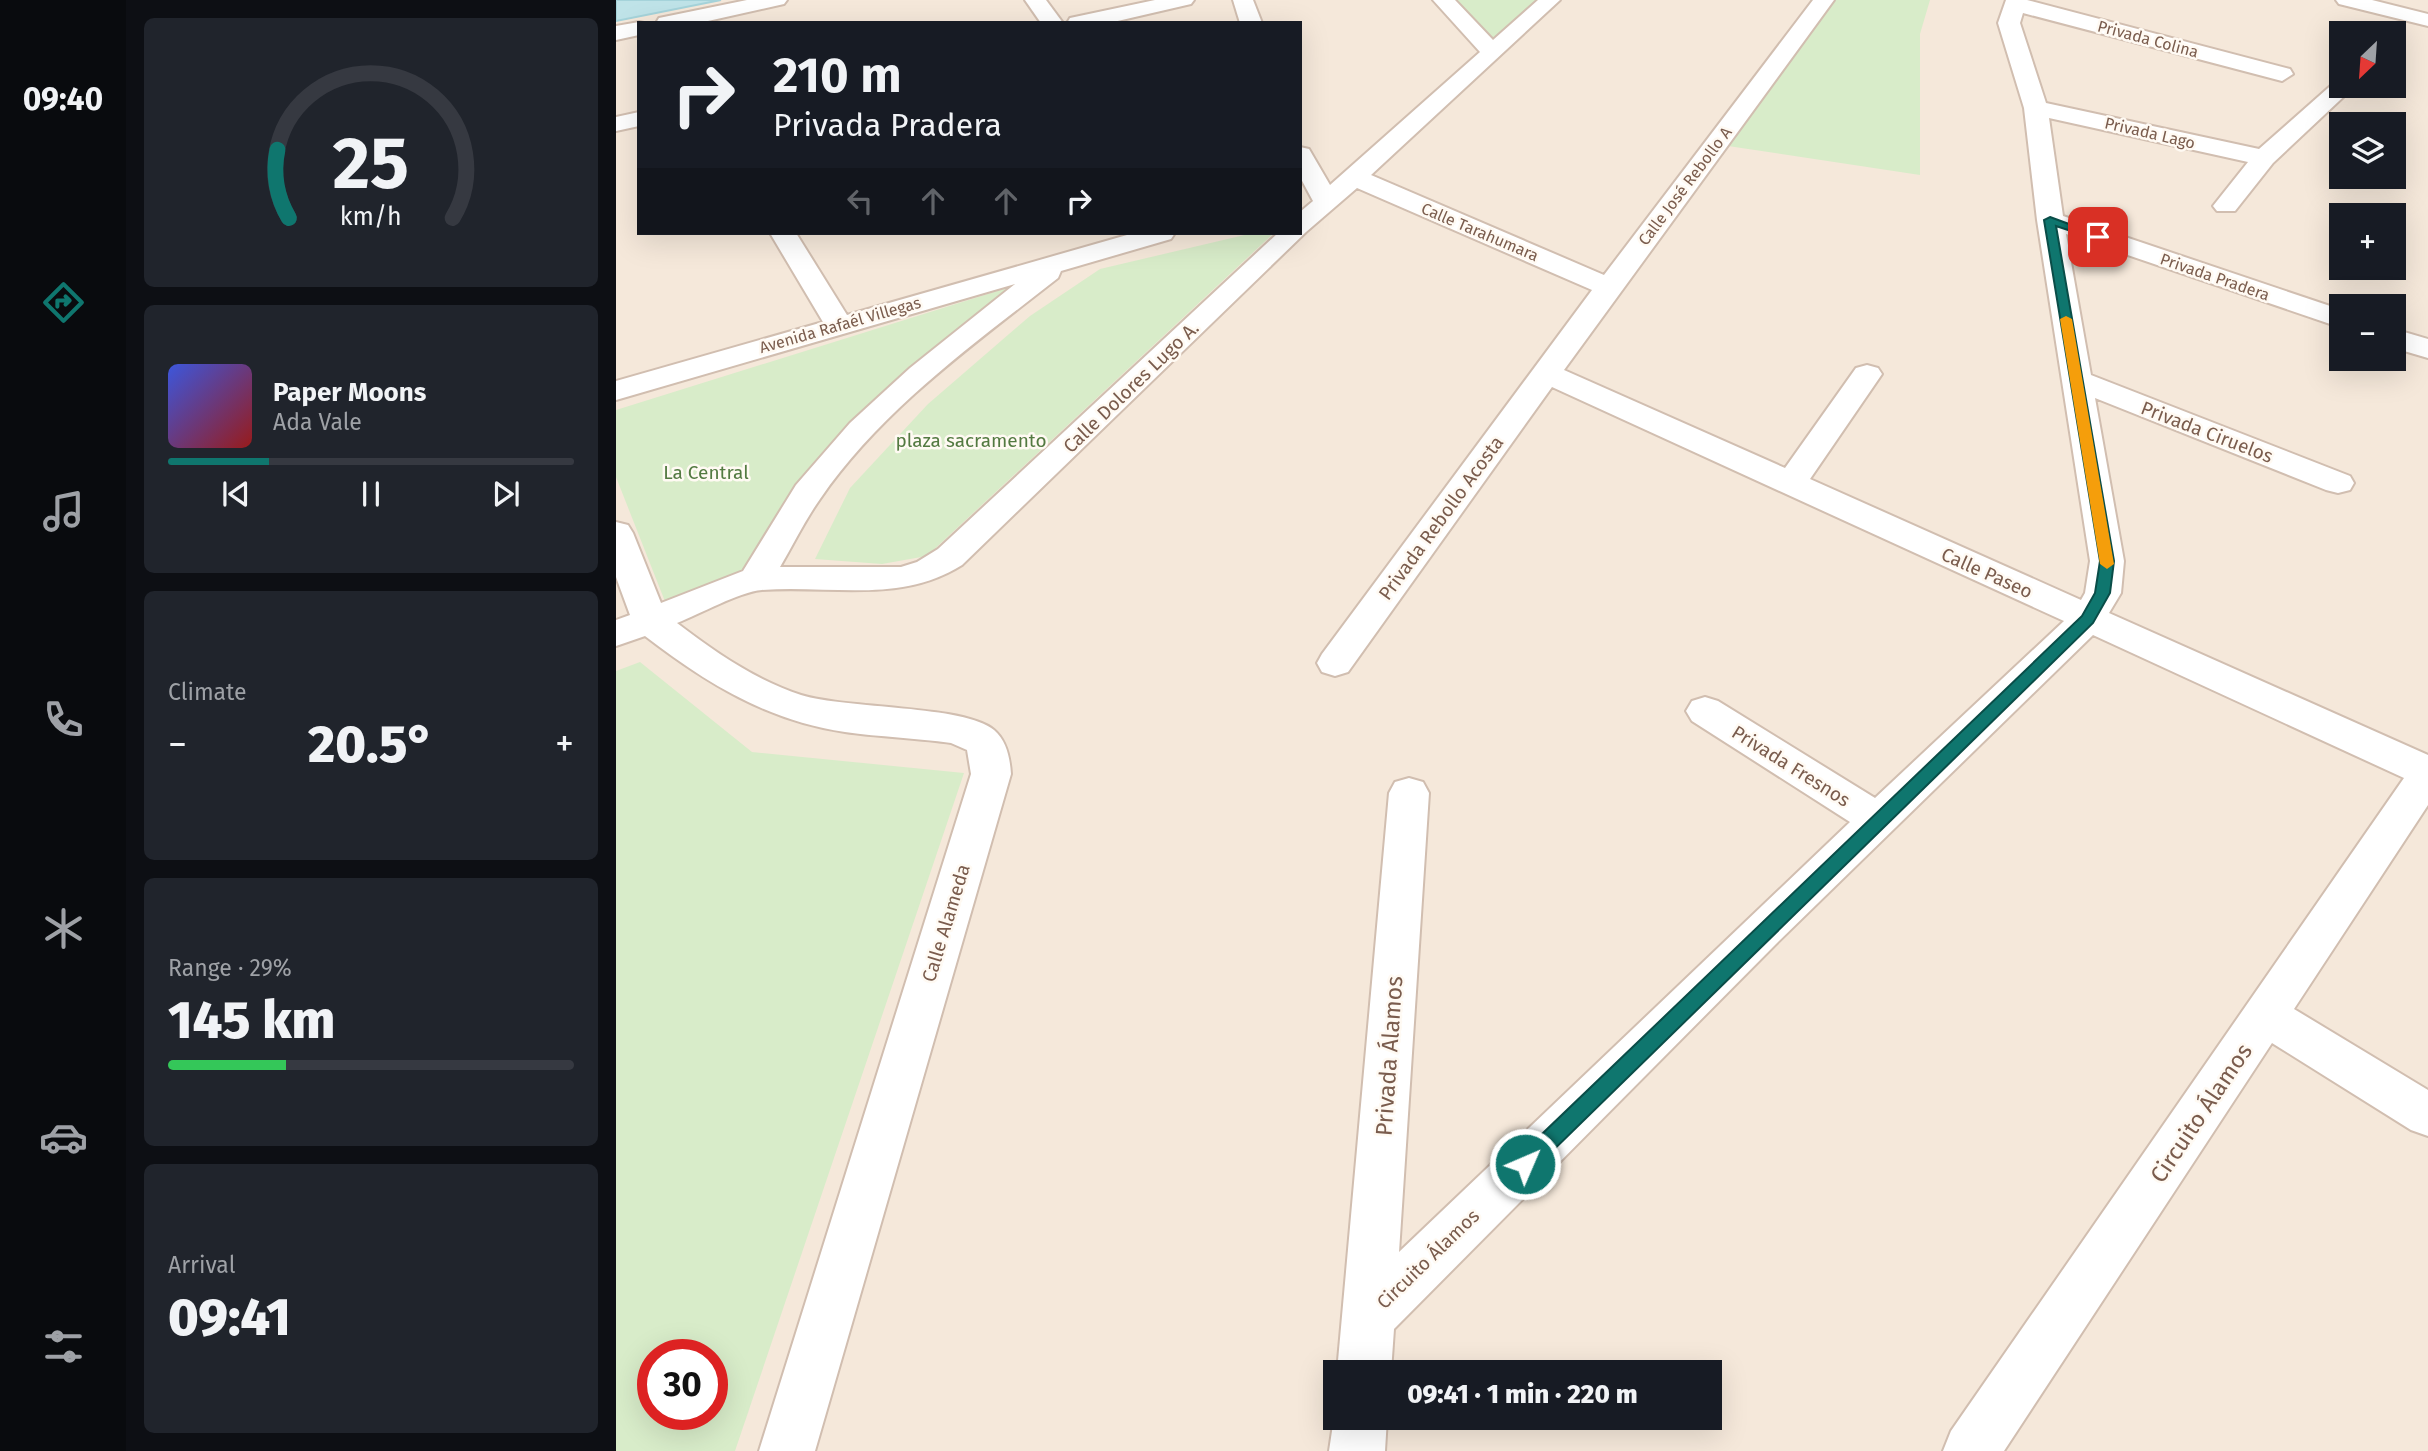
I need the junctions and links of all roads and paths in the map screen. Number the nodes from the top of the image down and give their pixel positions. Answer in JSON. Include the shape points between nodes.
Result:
{"nodes":[{"id":1,"x":777,"y":0,"type":"edge"},
{"id":2,"x":1035,"y":0,"type":"edge"},
{"id":3,"x":1184,"y":0,"type":"edge"},
{"id":4,"x":1243,"y":0,"type":"edge"},
{"id":5,"x":1443,"y":0,"type":"edge"},
{"id":6,"x":1550,"y":0,"type":"edge"},
{"id":7,"x":1824,"y":0,"type":"edge"},
{"id":8,"x":2346,"y":0,"type":"edge"},
{"id":9,"x":2016,"y":2,"type":"edge"},
{"id":10,"x":2428,"y":20,"type":"edge"},
{"id":11,"x":677,"y":21,"type":"edge"},
{"id":12,"x":1051,"y":21,"type":"edge"},
{"id":13,"x":1087,"y":21,"type":"edge"},
{"id":14,"x":1250,"y":21,"type":"edge"},
{"id":15,"x":637,"y":28,"type":"edge"},
{"id":16,"x":616,"y":33,"type":"edge"},
{"id":17,"x":1493,"y":52,"type":"junction"},
{"id":18,"x":2282,"y":74,"type":"dead end"},
{"id":19,"x":2331,"y":98,"type":"edge"},
{"id":20,"x":2036,"y":107,"type":"junction"},
{"id":21,"x":637,"y":119,"type":"edge"},
{"id":22,"x":616,"y":124,"type":"edge"},
{"id":23,"x":2264,"y":158,"type":"junction"},
{"id":24,"x":1302,"y":161,"type":"edge"},
{"id":25,"x":1352,"y":176,"type":"junction"},
{"id":26,"x":1315,"y":206,"type":"edge"},
{"id":27,"x":2226,"y":206,"type":"dead end"},
{"id":28,"x":2050,"y":220,"type":"junction"},
{"id":29,"x":1302,"y":223,"type":"edge"},
{"id":30,"x":784,"y":235,"type":"edge"},
{"id":31,"x":1144,"y":235,"type":"edge"},
{"id":32,"x":1291,"y":235,"type":"edge"},
{"id":33,"x":1100,"y":240,"type":"edge"},
{"id":34,"x":1063,"y":260,"type":"junction"},
{"id":35,"x":1609,"y":287,"type":"junction"},
{"id":36,"x":2329,"y":316,"type":"edge"},
{"id":37,"x":839,"y":325,"type":"junction"},
{"id":38,"x":2406,"y":342,"type":"edge"},
{"id":39,"x":2428,"y":349,"type":"edge"},
{"id":40,"x":1547,"y":373,"type":"junction"},
{"id":41,"x":1867,"y":374,"type":"dead end"},
{"id":42,"x":2076,"y":380,"type":"junction"},
{"id":43,"x":616,"y":391,"type":"edge"},
{"id":44,"x":2338,"y":483,"type":"dead end"},
{"id":45,"x":1790,"y":484,"type":"junction"},
{"id":46,"x":616,"y":534,"type":"edge"},
{"id":47,"x":755,"y":579,"type":"junction"},
{"id":48,"x":2088,"y":619,"type":"junction"},
{"id":49,"x":651,"y":622,"type":"junction"},
{"id":50,"x":616,"y":635,"type":"edge"},
{"id":51,"x":1335,"y":663,"type":"dead end"},
{"id":52,"x":1705,"y":711,"type":"dead end"},
{"id":53,"x":2428,"y":772,"type":"edge"},
{"id":54,"x":1409,"y":793,"type":"dead end"},
{"id":55,"x":1878,"y":820,"type":"junction"},
{"id":56,"x":2266,"y":1015,"type":"junction"},
{"id":57,"x":2428,"y":1115,"type":"edge"},
{"id":58,"x":1368,"y":1318,"type":"junction"},
{"id":59,"x":1365,"y":1360,"type":"edge"},
{"id":60,"x":1359,"y":1430,"type":"edge"},
{"id":61,"x":787,"y":1451,"type":"edge"},
{"id":62,"x":1357,"y":1451,"type":"edge"},
{"id":63,"x":1971,"y":1451,"type":"edge"}],
"edges":[{"from":1,"to":11,"type":"street"},
{"from":2,"to":12,"type":"street"},
{"from":3,"to":13,"type":"street"},
{"from":4,"to":14,"type":"street"},
{"from":5,"to":17,"type":"street"},
{"from":6,"to":17,"type":"street"},
{"from":7,"to":35,"type":"street","name":"Calle José Rebollo A"},
{"from":8,"to":10,"type":"street"},
{"from":9,"to":18,"type":"street","name":"Privada Colina"},
{"from":9,"to":20,"type":"street","name":"Circuito Álamos","via":[[2009,23]]},
{"from":15,"to":16,"type":"street"},
{"from":17,"to":25,"type":"street"},
{"from":19,"to":23,"type":"street"},
{"from":20,"to":23,"type":"street","name":"Privada Lago"},
{"from":20,"to":28,"type":"street","name":"Circuito Álamos"},
{"from":21,"to":22,"type":"street"},
{"from":23,"to":27,"type":"street"},
{"from":24,"to":26,"type":"street"},
{"from":25,"to":26,"type":"street"},
{"from":25,"to":35,"type":"street","name":"Calle Tarahumara"},
{"from":26,"to":29,"type":"street"},
{"from":28,"to":36,"type":"street","name":"Privada Pradera"},
{"from":28,"to":42,"type":"street","name":"Circuito Álamos"},
{"from":30,"to":37,"type":"street"},
{"from":31,"to":33,"type":"street","name":"Avenida Rafaél Villegas"},
{"from":32,"to":47,"type":"street","name":"Calle Dolores Lugo A.","via":[[950,558],[902,578]]},
{"from":33,"to":34,"type":"street","name":"Avenida Rafaél Villegas"},
{"from":34,"to":37,"type":"street","name":"Avenida Rafaél Villegas"},
{"from":34,"to":47,"type":"street","via":[[961,338],[873,418],[808,493]]},
{"from":35,"to":40,"type":"street","name":"Calle José Rebollo A"},
{"from":37,"to":43,"type":"street","name":"Avenida Rafaél Villegas"},
{"from":38,"to":39,"type":"street"},
{"from":40,"to":45,"type":"street","name":"Calle Paseo"},
{"from":40,"to":51,"type":"street","name":"Privada Rebollo Acosta"},
{"from":41,"to":45,"type":"street"},
{"from":42,"to":44,"type":"street","name":"Privada Ciruelos"},
{"from":42,"to":48,"type":"street","name":"Circuito Álamos","via":[[2107,561],[2103,593]]},
{"from":45,"to":48,"type":"street","name":"Calle Paseo"},
{"from":46,"to":49,"type":"street"},
{"from":47,"to":49,"type":"street","name":"Calle Dolores Lugo A."},
{"from":48,"to":53,"type":"street","name":"Calle Paseo"},
{"from":48,"to":55,"type":"street","name":"Circuito Álamos"},
{"from":49,"to":50,"type":"street","name":"Calle Dolores Lugo A."},
{"from":49,"to":61,"type":"street","name":"Calle Alameda","via":[[715,671],[775,702],[840,718],[954,731],[977,737],[989,752],[987,788]]},
{"from":52,"to":55,"type":"street","name":"Privada Fresnos"},
{"from":53,"to":56,"type":"street","name":"Circuito Álamos"},
{"from":54,"to":58,"type":"street","name":"Privada Álamos"},
{"from":55,"to":58,"type":"street","name":"Circuito Álamos"},
{"from":56,"to":57,"type":"street"},
{"from":56,"to":63,"type":"street","name":"Circuito Álamos"},
{"from":58,"to":59,"type":"street","name":"Privada Álamos"},
{"from":60,"to":62,"type":"street"}]}
